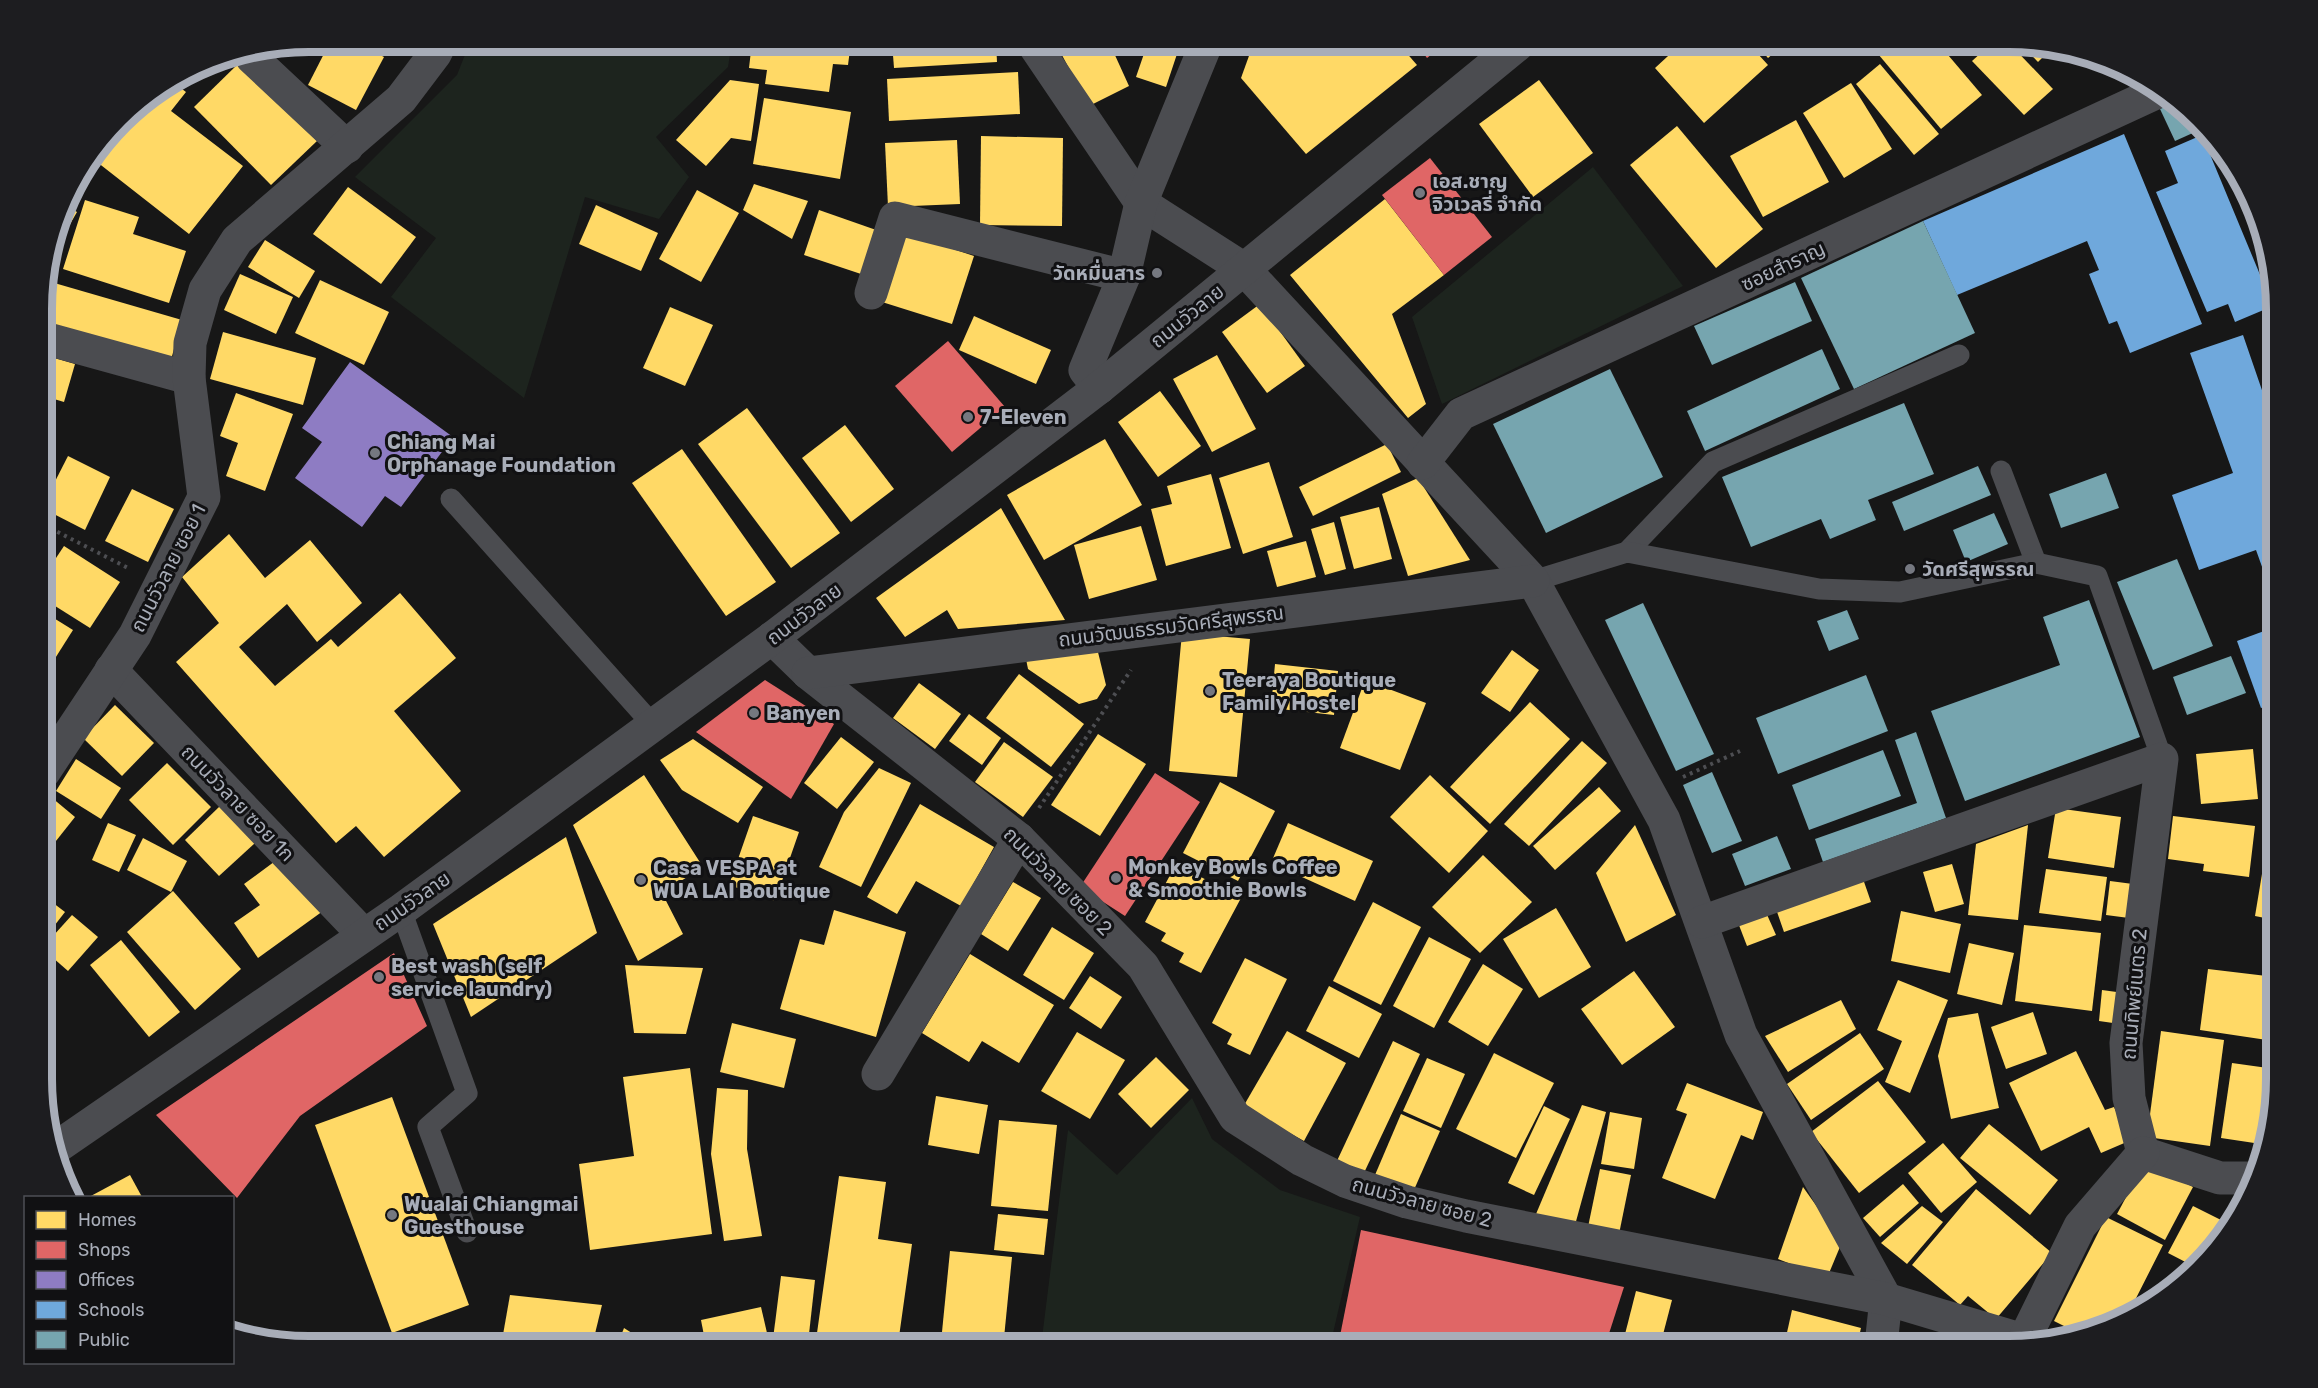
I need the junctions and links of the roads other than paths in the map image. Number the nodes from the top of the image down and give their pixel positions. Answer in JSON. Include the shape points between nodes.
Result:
{"nodes":[{"id":1,"x":436,"y":52,"type":"edge"},
{"id":2,"x":1039,"y":52,"type":"edge"},
{"id":3,"x":1203,"y":52,"type":"edge"},
{"id":4,"x":1509,"y":52,"type":"edge"},
{"id":5,"x":252,"y":58,"type":"dead end"},
{"id":6,"x":2150,"y":96,"type":"edge"},
{"id":7,"x":347,"y":147,"type":"junction"},
{"id":8,"x":1141,"y":203,"type":"junction"},
{"id":9,"x":1244,"y":269,"type":"junction"},
{"id":10,"x":1124,"y":276,"type":"junction"},
{"id":11,"x":871,"y":293,"type":"dead end"},
{"id":12,"x":52,"y":340,"type":"edge"},
{"id":13,"x":1959,"y":355,"type":"dead end"},
{"id":14,"x":189,"y":378,"type":"junction"},
{"id":15,"x":1099,"y":388,"type":"junction"},
{"id":16,"x":1423,"y":463,"type":"junction"},
{"id":17,"x":2001,"y":471,"type":"dead end"},
{"id":18,"x":452,"y":500,"type":"dead end"},
{"id":19,"x":1627,"y":552,"type":"junction"},
{"id":20,"x":2036,"y":563,"type":"junction"},
{"id":21,"x":1533,"y":581,"type":"junction"},
{"id":22,"x":772,"y":638,"type":"junction"},
{"id":23,"x":111,"y":670,"type":"junction"},
{"id":24,"x":808,"y":673,"type":"junction"},
{"id":25,"x":654,"y":726,"type":"junction"},
{"id":26,"x":2162,"y":759,"type":"junction"},
{"id":27,"x":52,"y":760,"type":"edge"},
{"id":28,"x":1019,"y":839,"type":"junction"},
{"id":29,"x":401,"y":910,"type":"junction"},
{"id":30,"x":1702,"y":921,"type":"junction"},
{"id":31,"x":364,"y":935,"type":"junction"},
{"id":32,"x":878,"y":1074,"type":"dead end"},
{"id":33,"x":61,"y":1144,"type":"edge"},
{"id":34,"x":2144,"y":1153,"type":"junction"},
{"id":35,"x":2246,"y":1178,"type":"edge"},
{"id":36,"x":467,"y":1232,"type":"dead end"},
{"id":37,"x":1886,"y":1299,"type":"junction"},
{"id":38,"x":2031,"y":1334,"type":"edge"},
{"id":39,"x":1882,"y":1336,"type":"edge"},
{"id":40,"x":2008,"y":1336,"type":"edge"}],
"edges":[{"from":1,"to":7,"type":"street","name":"ถนนวัวลาย ซอย 1","via":[[401,99]]},
{"from":2,"to":8,"type":"street"},
{"from":3,"to":8,"type":"street"},
{"from":4,"to":9,"type":"street","name":"ถนนวัวลาย"},
{"from":5,"to":7,"type":"street"},
{"from":6,"to":16,"type":"street","name":"ซอยสำราญ","via":[[1461,414]]},
{"from":7,"to":14,"type":"street","name":"ถนนวัวลาย ซอย 1","via":[[237,240],[205,290],[190,343]]},
{"from":8,"to":9,"type":"street"},
{"from":8,"to":10,"type":"street"},
{"from":9,"to":15,"type":"street","name":"ถนนวัวลาย"},
{"from":9,"to":16,"type":"street"},
{"from":10,"to":11,"type":"street","via":[[887,216]]},
{"from":10,"to":15,"type":"street","via":[[1085,370]]},
{"from":12,"to":14,"type":"street"},
{"from":13,"to":19,"type":"lane","via":[[1713,462]]},
{"from":14,"to":23,"type":"street","name":"ถนนวัวลาย ซอย 1","via":[[204,497],[135,635]]},
{"from":15,"to":22,"type":"street","name":"ถนนวัวลาย"},
{"from":16,"to":21,"type":"street"},
{"from":17,"to":20,"type":"lane"},
{"from":18,"to":25,"type":"lane"},
{"from":19,"to":20,"type":"lane","via":[[1819,589],[1900,592]]},
{"from":19,"to":21,"type":"lane"},
{"from":20,"to":26,"type":"lane","via":[[2097,576]]},
{"from":21,"to":24,"type":"street","name":"ถนนวัฒนธรรมวัดศรีสุพรรณ"},
{"from":21,"to":30,"type":"street","via":[[1664,820]]},
{"from":22,"to":24,"type":"street","name":"ถนนวัวลาย ซอย 2"},
{"from":22,"to":25,"type":"street","name":"ถนนวัวลาย"},
{"from":23,"to":27,"type":"street","name":"ถนนวัวลาย ซอย 1"},
{"from":23,"to":31,"type":"street","name":"ถนนวัวลาย ซอย 1ก"},
{"from":24,"to":28,"type":"street","name":"ถนนวัวลาย ซอย 2"},
{"from":25,"to":29,"type":"street","name":"ถนนวัวลาย"},
{"from":26,"to":30,"type":"street"},
{"from":26,"to":34,"type":"street","name":"ถนนทิพย์เนตร 2","via":[[2126,1043],[2129,1098]]},
{"from":28,"to":32,"type":"street"},
{"from":28,"to":37,"type":"street","name":"ถนนวัวลาย ซอย 2","via":[[1143,966],[1235,1117],[1302,1160],[1344,1181],[1407,1202]]},
{"from":29,"to":31,"type":"street","name":"ถนนวัวลาย"},
{"from":29,"to":36,"type":"lane","via":[[468,1093],[428,1127]]},
{"from":30,"to":37,"type":"street","via":[[1741,1035]]},
{"from":31,"to":33,"type":"street","name":"ถนนวัวลาย"},
{"from":34,"to":35,"type":"street","via":[[2220,1178]]},
{"from":34,"to":38,"type":"street","via":[[2080,1226]]},
{"from":37,"to":39,"type":"street"},
{"from":37,"to":40,"type":"street","name":"ถนนวัวลาย ซอย 2"}]}
